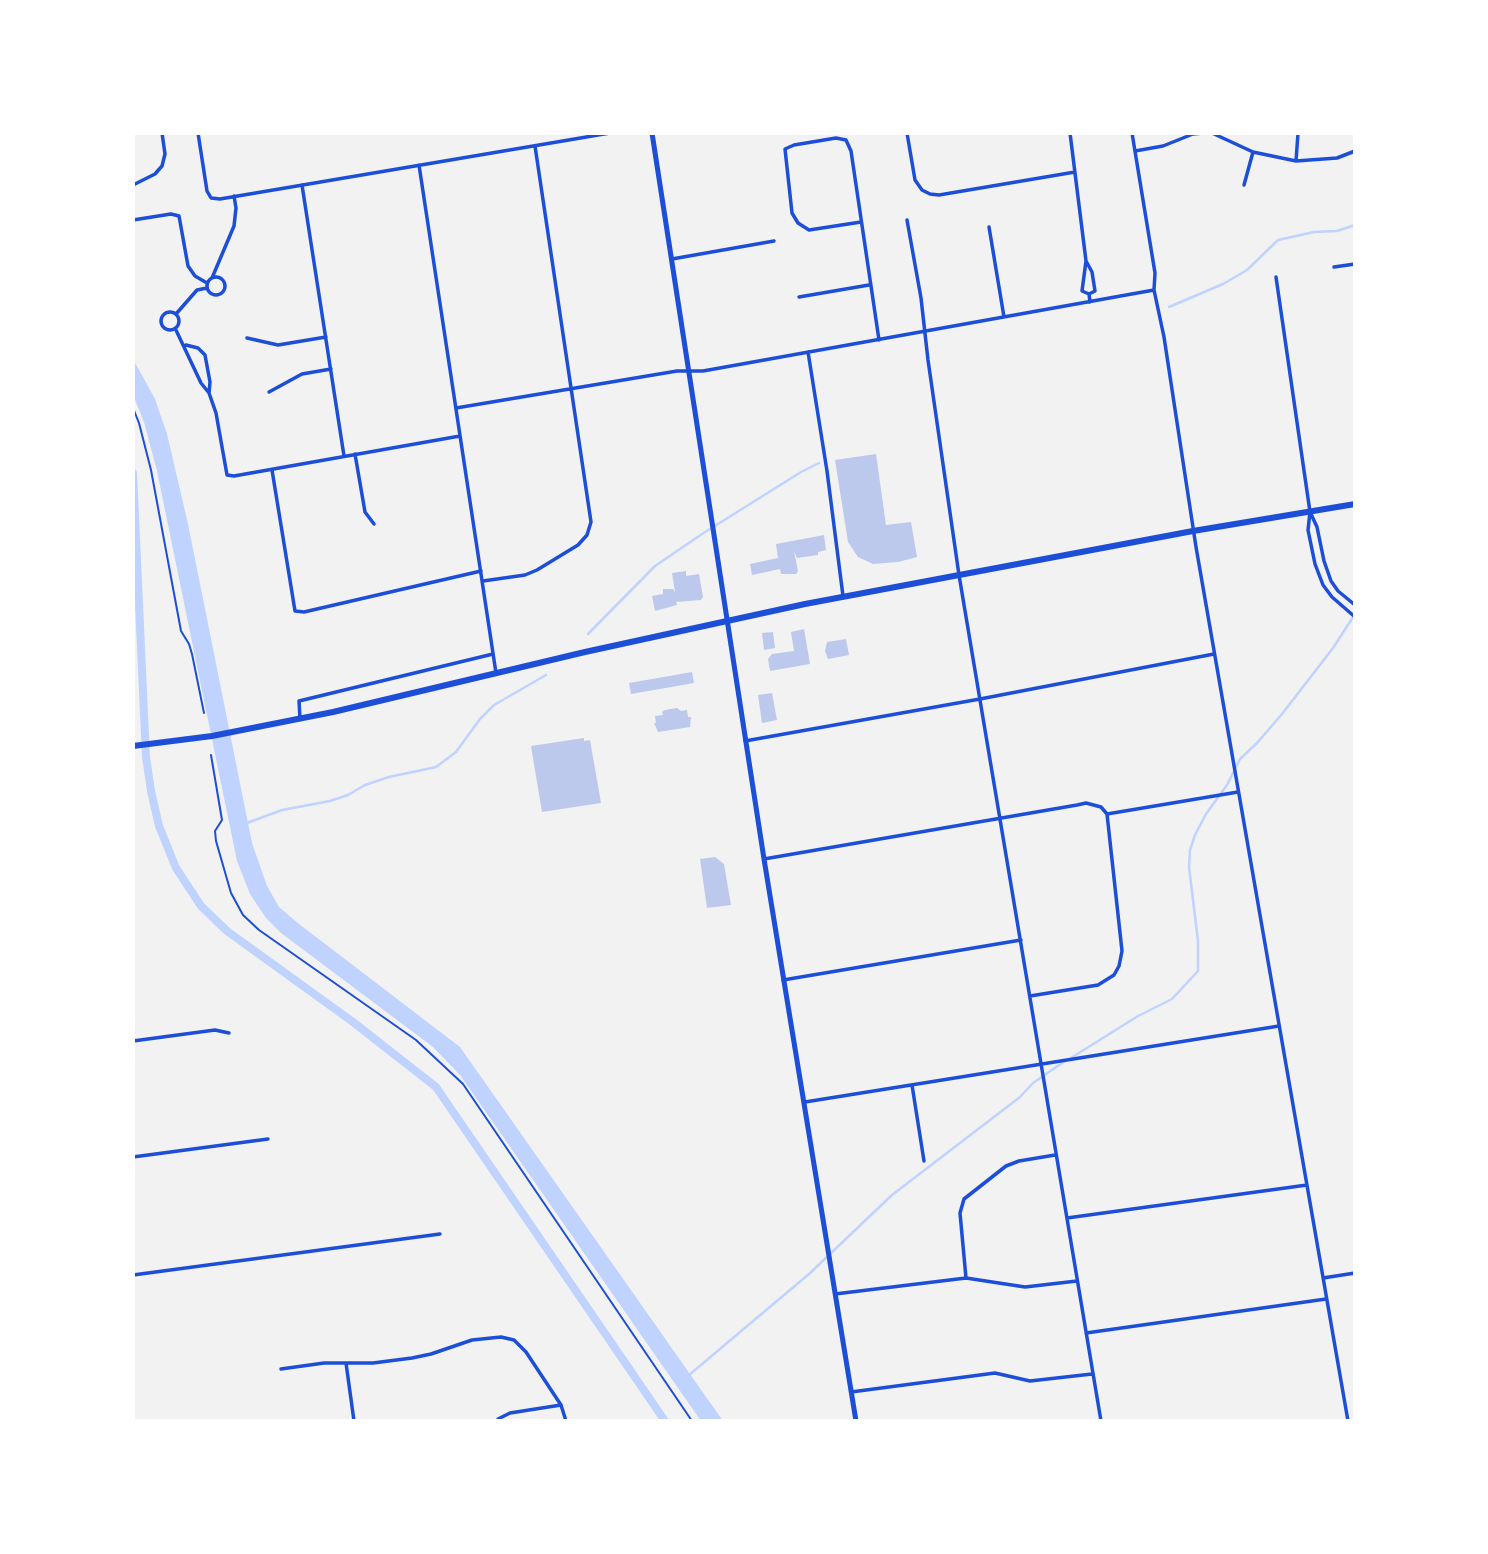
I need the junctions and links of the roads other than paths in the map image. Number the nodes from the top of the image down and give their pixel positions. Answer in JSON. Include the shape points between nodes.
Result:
{"nodes":[{"id":1,"x":162,"y":133,"type":"edge"},
{"id":2,"x":198,"y":133,"type":"edge"},
{"id":3,"x":610,"y":133,"type":"edge"},
{"id":4,"x":652,"y":133,"type":"edge"},
{"id":5,"x":907,"y":133,"type":"edge"},
{"id":6,"x":1070,"y":133,"type":"edge"},
{"id":7,"x":1132,"y":133,"type":"edge"},
{"id":8,"x":1203,"y":133,"type":"edge"},
{"id":9,"x":1212,"y":133,"type":"edge"},
{"id":10,"x":1298,"y":133,"type":"edge"},
{"id":11,"x":534,"y":146,"type":"junction"},
{"id":12,"x":1135,"y":151,"type":"junction"},
{"id":13,"x":1355,"y":151,"type":"edge"},
{"id":14,"x":1253,"y":152,"type":"junction"},
{"id":15,"x":1296,"y":162,"type":"junction"},
{"id":16,"x":419,"y":165,"type":"junction"},
{"id":17,"x":1075,"y":172,"type":"junction"},
{"id":18,"x":133,"y":185,"type":"edge"},
{"id":19,"x":302,"y":185,"type":"junction"},
{"id":20,"x":1244,"y":185,"type":"dead end"},
{"id":21,"x":234,"y":196,"type":"junction"},
{"id":22,"x":133,"y":220,"type":"edge"},
{"id":23,"x":907,"y":220,"type":"dead end"},
{"id":24,"x":861,"y":222,"type":"junction"},
{"id":25,"x":989,"y":227,"type":"dead end"},
{"id":26,"x":774,"y":241,"type":"dead end"},
{"id":27,"x":672,"y":259,"type":"junction"},
{"id":28,"x":1086,"y":261,"type":"junction"},
{"id":29,"x":1355,"y":264,"type":"edge"},
{"id":30,"x":1334,"y":267,"type":"dead end"},
{"id":31,"x":1276,"y":277,"type":"dead end"},
{"id":32,"x":212,"y":278,"type":"junction"},
{"id":33,"x":870,"y":285,"type":"junction"},
{"id":34,"x":207,"y":286,"type":"junction"},
{"id":35,"x":1154,"y":290,"type":"junction"},
{"id":36,"x":1089,"y":294,"type":"junction"},
{"id":37,"x":799,"y":297,"type":"dead end"},
{"id":38,"x":1090,"y":302,"type":"junction"},
{"id":39,"x":176,"y":314,"type":"junction"},
{"id":40,"x":1003,"y":317,"type":"junction"},
{"id":41,"x":175,"y":328,"type":"junction"},
{"id":42,"x":924,"y":331,"type":"junction"},
{"id":43,"x":326,"y":337,"type":"junction"},
{"id":44,"x":247,"y":338,"type":"dead end"},
{"id":45,"x":879,"y":340,"type":"junction"},
{"id":46,"x":185,"y":345,"type":"junction"},
{"id":47,"x":808,"y":352,"type":"junction"},
{"id":48,"x":331,"y":369,"type":"junction"},
{"id":49,"x":689,"y":372,"type":"junction"},
{"id":50,"x":572,"y":389,"type":"junction"},
{"id":51,"x":269,"y":392,"type":"dead end"},
{"id":52,"x":209,"y":393,"type":"junction"},
{"id":53,"x":456,"y":408,"type":"junction"},
{"id":54,"x":460,"y":436,"type":"junction"},
{"id":55,"x":355,"y":454,"type":"junction"},
{"id":56,"x":344,"y":456,"type":"junction"},
{"id":57,"x":272,"y":469,"type":"junction"},
{"id":58,"x":1355,"y":505,"type":"edge"},
{"id":59,"x":1310,"y":512,"type":"junction"},
{"id":60,"x":374,"y":524,"type":"dead end"},
{"id":61,"x":1193,"y":531,"type":"junction"},
{"id":62,"x":481,"y":571,"type":"junction"},
{"id":63,"x":959,"y":575,"type":"junction"},
{"id":64,"x":483,"y":581,"type":"junction"},
{"id":65,"x":843,"y":597,"type":"junction"},
{"id":66,"x":1354,"y":605,"type":"edge"},
{"id":67,"x":1355,"y":617,"type":"edge"},
{"id":68,"x":727,"y":620,"type":"junction"},
{"id":69,"x":493,"y":654,"type":"junction"},
{"id":70,"x":1214,"y":654,"type":"junction"},
{"id":71,"x":496,"y":673,"type":"junction"},
{"id":72,"x":980,"y":699,"type":"junction"},
{"id":73,"x":300,"y":719,"type":"junction"},
{"id":74,"x":745,"y":741,"type":"junction"},
{"id":75,"x":135,"y":746,"type":"edge"},
{"id":76,"x":1238,"y":792,"type":"junction"},
{"id":77,"x":1107,"y":814,"type":"junction"},
{"id":78,"x":1000,"y":817,"type":"junction"},
{"id":79,"x":764,"y":859,"type":"junction"},
{"id":80,"x":1021,"y":940,"type":"junction"},
{"id":81,"x":783,"y":980,"type":"junction"},
{"id":82,"x":1030,"y":996,"type":"junction"},
{"id":83,"x":1279,"y":1026,"type":"junction"},
{"id":84,"x":229,"y":1033,"type":"dead end"},
{"id":85,"x":133,"y":1041,"type":"edge"},
{"id":86,"x":1041,"y":1063,"type":"junction"},
{"id":87,"x":912,"y":1085,"type":"junction"},
{"id":88,"x":805,"y":1102,"type":"junction"},
{"id":89,"x":268,"y":1139,"type":"dead end"},
{"id":90,"x":1055,"y":1154,"type":"junction"},
{"id":91,"x":133,"y":1157,"type":"edge"},
{"id":92,"x":923,"y":1161,"type":"dead end"},
{"id":93,"x":1307,"y":1185,"type":"junction"},
{"id":94,"x":955,"y":1205,"type":"dead end"},
{"id":95,"x":961,"y":1206,"type":"junction"},
{"id":96,"x":1067,"y":1218,"type":"junction"},
{"id":97,"x":440,"y":1234,"type":"dead end"},
{"id":98,"x":1355,"y":1273,"type":"edge"},
{"id":99,"x":133,"y":1275,"type":"edge"},
{"id":100,"x":966,"y":1278,"type":"junction"},
{"id":101,"x":1323,"y":1278,"type":"junction"},
{"id":102,"x":1077,"y":1281,"type":"junction"},
{"id":103,"x":835,"y":1294,"type":"junction"},
{"id":104,"x":1327,"y":1299,"type":"junction"},
{"id":105,"x":1086,"y":1333,"type":"junction"},
{"id":106,"x":346,"y":1363,"type":"junction"},
{"id":107,"x":281,"y":1369,"type":"dead end"},
{"id":108,"x":1092,"y":1374,"type":"junction"},
{"id":109,"x":851,"y":1392,"type":"junction"},
{"id":110,"x":561,"y":1405,"type":"junction"},
{"id":111,"x":498,"y":1419,"type":"edge"},
{"id":112,"x":354,"y":1421,"type":"edge"},
{"id":113,"x":566,"y":1421,"type":"edge"},
{"id":114,"x":856,"y":1421,"type":"edge"},
{"id":115,"x":1101,"y":1421,"type":"edge"},
{"id":116,"x":1348,"y":1421,"type":"edge"}],
"edges":[{"from":1,"to":18,"type":"street","via":[[162,166]]},
{"from":2,"to":21,"type":"street","via":[[207,191],[211,198]]},
{"from":3,"to":11,"type":"street"},
{"from":4,"to":27,"type":"street"},
{"from":5,"to":17,"type":"street","via":[[913,172],[922,190],[939,195]]},
{"from":6,"to":17,"type":"street"},
{"from":7,"to":12,"type":"street"},
{"from":8,"to":12,"type":"street"},
{"from":9,"to":14,"type":"street"},
{"from":10,"to":15,"type":"street"},
{"from":11,"to":16,"type":"street"},
{"from":11,"to":50,"type":"street"},
{"from":12,"to":35,"type":"street"},
{"from":13,"to":15,"type":"street","via":[[1337,158]]},
{"from":14,"to":15,"type":"street"},
{"from":14,"to":20,"type":"street"},
{"from":16,"to":19,"type":"street"},
{"from":16,"to":53,"type":"street"},
{"from":17,"to":28,"type":"street"},
{"from":19,"to":21,"type":"street"},
{"from":19,"to":43,"type":"street"},
{"from":21,"to":32,"type":"street","via":[[234,226]]},
{"from":22,"to":34,"type":"street","via":[[179,216],[188,266]]},
{"from":23,"to":42,"type":"street"},
{"from":24,"to":24,"type":"street","via":[[846,139],[785,149],[792,213],[798,223],[809,230]]},
{"from":24,"to":33,"type":"street"},
{"from":25,"to":40,"type":"street"},
{"from":26,"to":27,"type":"street"},
{"from":27,"to":49,"type":"street"},
{"from":28,"to":36,"type":"street","via":[[1082,291]]},
{"from":28,"to":36,"type":"street","via":[[1095,291]]},
{"from":29,"to":30,"type":"street"},
{"from":31,"to":59,"type":"street"},
{"from":32,"to":34,"type":"street"},
{"from":32,"to":34,"type":"street","via":[[223,280],[224,290],[216,296]]},
{"from":33,"to":37,"type":"street"},
{"from":33,"to":45,"type":"street"},
{"from":34,"to":39,"type":"street","via":[[197,290]]},
{"from":35,"to":38,"type":"street"},
{"from":35,"to":61,"type":"street"},
{"from":36,"to":38,"type":"street"},
{"from":38,"to":40,"type":"street"},
{"from":39,"to":41,"type":"street"},
{"from":39,"to":41,"type":"street","via":[[168,312],[160,319],[165,329]]},
{"from":40,"to":42,"type":"street"},
{"from":41,"to":46,"type":"street"},
{"from":42,"to":45,"type":"street"},
{"from":42,"to":63,"type":"street"},
{"from":43,"to":44,"type":"street","via":[[278,345]]},
{"from":43,"to":48,"type":"street"},
{"from":45,"to":47,"type":"street"},
{"from":46,"to":52,"type":"street"},
{"from":46,"to":52,"type":"street","via":[[205,355]]},
{"from":47,"to":49,"type":"street"},
{"from":47,"to":65,"type":"street"},
{"from":48,"to":51,"type":"street","via":[[302,374]]},
{"from":48,"to":56,"type":"street"},
{"from":49,"to":50,"type":"street"},
{"from":49,"to":68,"type":"street"},
{"from":50,"to":53,"type":"street"},
{"from":50,"to":64,"type":"street","via":[[592,513],[590,528],[578,545],[537,570]]},
{"from":52,"to":57,"type":"street","via":[[227,475]]},
{"from":53,"to":54,"type":"street"},
{"from":54,"to":55,"type":"street"},
{"from":54,"to":62,"type":"street"},
{"from":55,"to":56,"type":"street"},
{"from":55,"to":60,"type":"street","via":[[365,512]]},
{"from":56,"to":57,"type":"street"},
{"from":57,"to":62,"type":"street","via":[[295,611]]},
{"from":58,"to":59,"type":"main road"},
{"from":59,"to":61,"type":"main road"},
{"from":59,"to":66,"type":"street","via":[[1331,581]]},
{"from":59,"to":67,"type":"street","via":[[1308,530],[1320,578],[1332,597]]},
{"from":61,"to":63,"type":"main road"},
{"from":61,"to":70,"type":"street"},
{"from":62,"to":64,"type":"street"},
{"from":63,"to":65,"type":"main road"},
{"from":63,"to":72,"type":"street"},
{"from":64,"to":69,"type":"street"},
{"from":65,"to":68,"type":"main road"},
{"from":68,"to":71,"type":"main road"},
{"from":68,"to":74,"type":"street"},
{"from":69,"to":71,"type":"street"},
{"from":69,"to":73,"type":"street","via":[[299,701]]},
{"from":70,"to":72,"type":"street"},
{"from":70,"to":76,"type":"street"},
{"from":71,"to":73,"type":"main road"},
{"from":72,"to":74,"type":"street"},
{"from":72,"to":78,"type":"street"},
{"from":73,"to":75,"type":"main road"},
{"from":74,"to":79,"type":"street"},
{"from":76,"to":77,"type":"street"},
{"from":76,"to":83,"type":"street"},
{"from":77,"to":78,"type":"street","via":[[1086,803]]},
{"from":77,"to":82,"type":"street","via":[[1122,951],[1119,967],[1098,985]]},
{"from":78,"to":79,"type":"street"},
{"from":78,"to":80,"type":"street"},
{"from":79,"to":81,"type":"street"},
{"from":80,"to":81,"type":"street"},
{"from":80,"to":82,"type":"street"},
{"from":81,"to":88,"type":"street"},
{"from":82,"to":86,"type":"street"},
{"from":83,"to":86,"type":"street"},
{"from":83,"to":93,"type":"street"},
{"from":84,"to":85,"type":"street","via":[[215,1030]]},
{"from":86,"to":87,"type":"street"},
{"from":86,"to":90,"type":"street"},
{"from":87,"to":88,"type":"street"},
{"from":87,"to":92,"type":"street"},
{"from":88,"to":103,"type":"street"},
{"from":89,"to":91,"type":"street"},
{"from":90,"to":95,"type":"street","via":[[1006,1166],[970,1193]]},
{"from":90,"to":96,"type":"street"},
{"from":93,"to":96,"type":"street"},
{"from":93,"to":101,"type":"street"},
{"from":94,"to":95,"type":"street"},
{"from":95,"to":100,"type":"street"},
{"from":96,"to":102,"type":"street"},
{"from":97,"to":99,"type":"street"},
{"from":98,"to":101,"type":"street"},
{"from":100,"to":102,"type":"street","via":[[1025,1287]]},
{"from":100,"to":103,"type":"street"},
{"from":101,"to":104,"type":"street"},
{"from":102,"to":105,"type":"street"},
{"from":103,"to":109,"type":"street"},
{"from":104,"to":105,"type":"street"},
{"from":104,"to":116,"type":"street"},
{"from":105,"to":108,"type":"street"},
{"from":106,"to":107,"type":"street"},
{"from":106,"to":110,"type":"street","via":[[412,1358],[489,1337],[514,1340]]},
{"from":106,"to":112,"type":"street"},
{"from":108,"to":109,"type":"street","via":[[1030,1381],[995,1373]]},
{"from":108,"to":115,"type":"street"},
{"from":109,"to":114,"type":"street"},
{"from":110,"to":111,"type":"street"},
{"from":110,"to":113,"type":"street"}]}
